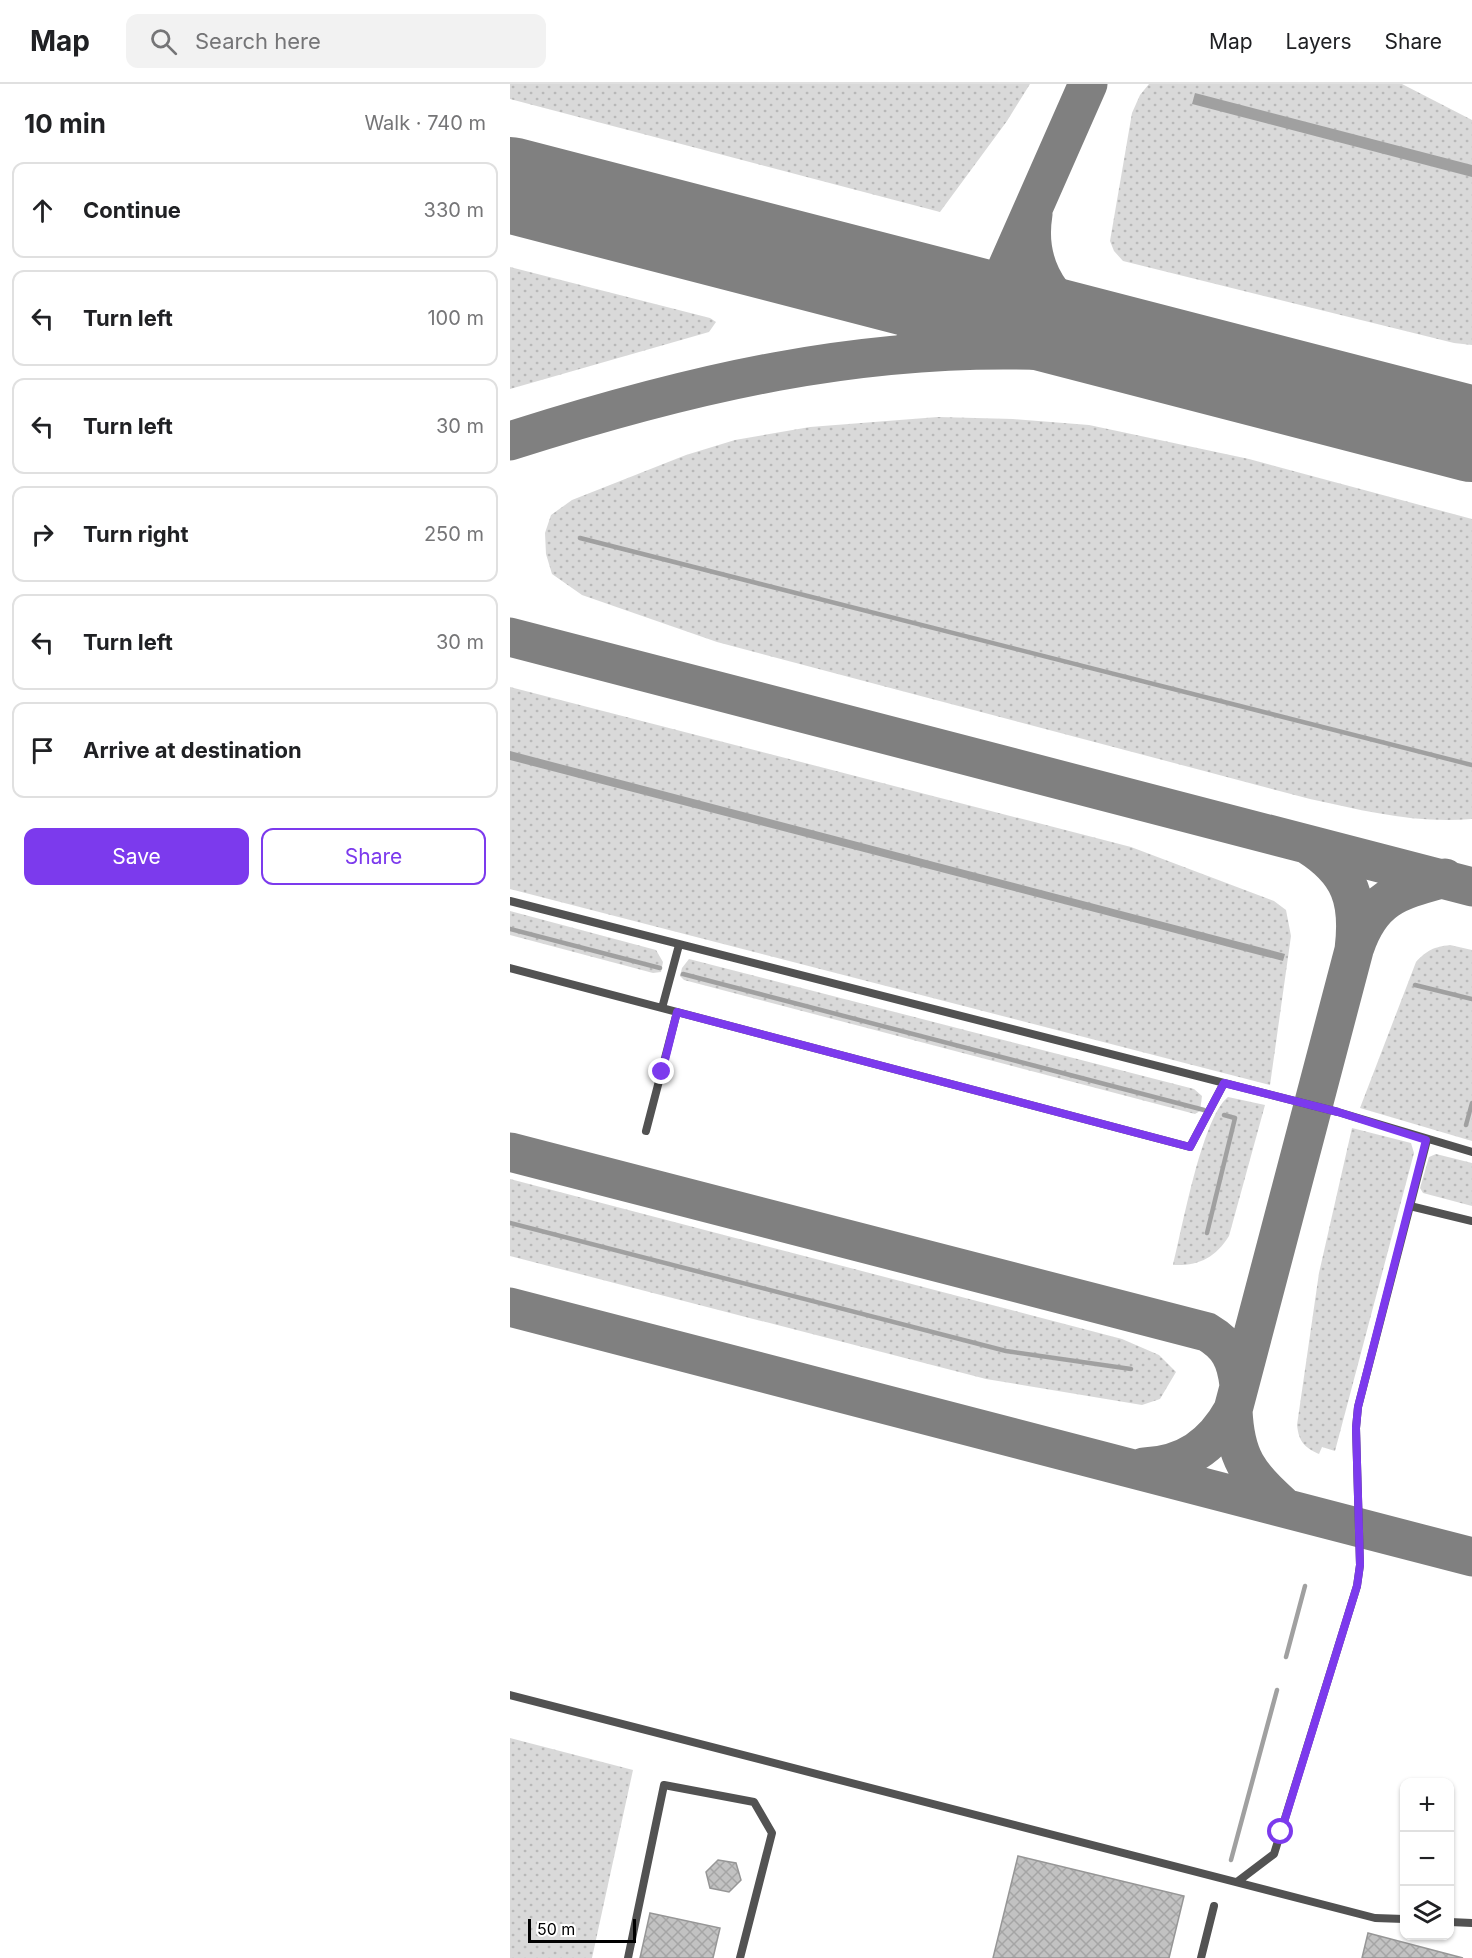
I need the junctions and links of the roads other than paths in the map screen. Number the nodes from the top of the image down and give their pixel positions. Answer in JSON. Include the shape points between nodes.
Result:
{"nodes":[{"id":1,"x":510,"y":901,"type":"edge"},
{"id":2,"x":679,"y":945,"type":"junction"},
{"id":3,"x":510,"y":968,"type":"edge"},
{"id":4,"x":662,"y":1008,"type":"junction"},
{"id":5,"x":677,"y":1012,"type":"junction"},
{"id":6,"x":1224,"y":1083,"type":"junction"},
{"id":7,"x":646,"y":1131,"type":"dead end"},
{"id":8,"x":1426,"y":1140,"type":"junction"},
{"id":9,"x":1472,"y":1152,"type":"edge"},
{"id":10,"x":1410,"y":1206,"type":"junction"},
{"id":11,"x":1472,"y":1221,"type":"edge"},
{"id":12,"x":510,"y":1695,"type":"edge"},
{"id":13,"x":1238,"y":1882,"type":"junction"},
{"id":14,"x":1214,"y":1906,"type":"dead end"},
{"id":15,"x":1400,"y":1919,"type":"edge"},
{"id":16,"x":1454,"y":1922,"type":"edge"},
{"id":17,"x":1472,"y":1923,"type":"edge"},
{"id":18,"x":628,"y":1958,"type":"edge"},
{"id":19,"x":740,"y":1958,"type":"edge"},
{"id":20,"x":1201,"y":1958,"type":"edge"}],
"edges":[{"from":1,"to":2,"type":"lane"},
{"from":2,"to":4,"type":"lane"},
{"from":2,"to":6,"type":"lane"},
{"from":3,"to":4,"type":"lane"},
{"from":4,"to":5,"type":"lane"},
{"from":5,"to":6,"type":"lane","via":[[1190,1147]]},
{"from":5,"to":7,"type":"lane"},
{"from":6,"to":8,"type":"lane","via":[[1338,1112]]},
{"from":8,"to":9,"type":"lane"},
{"from":8,"to":10,"type":"lane"},
{"from":10,"to":11,"type":"lane"},
{"from":10,"to":13,"type":"lane","via":[[1358,1407],[1357,1586],[1274,1854]]},
{"from":12,"to":13,"type":"lane"},
{"from":13,"to":15,"type":"lane","via":[[1375,1918]]},
{"from":14,"to":20,"type":"lane"},
{"from":16,"to":17,"type":"lane"},
{"from":18,"to":19,"type":"lane","via":[[664,1785],[754,1802],[772,1833]]}]}
